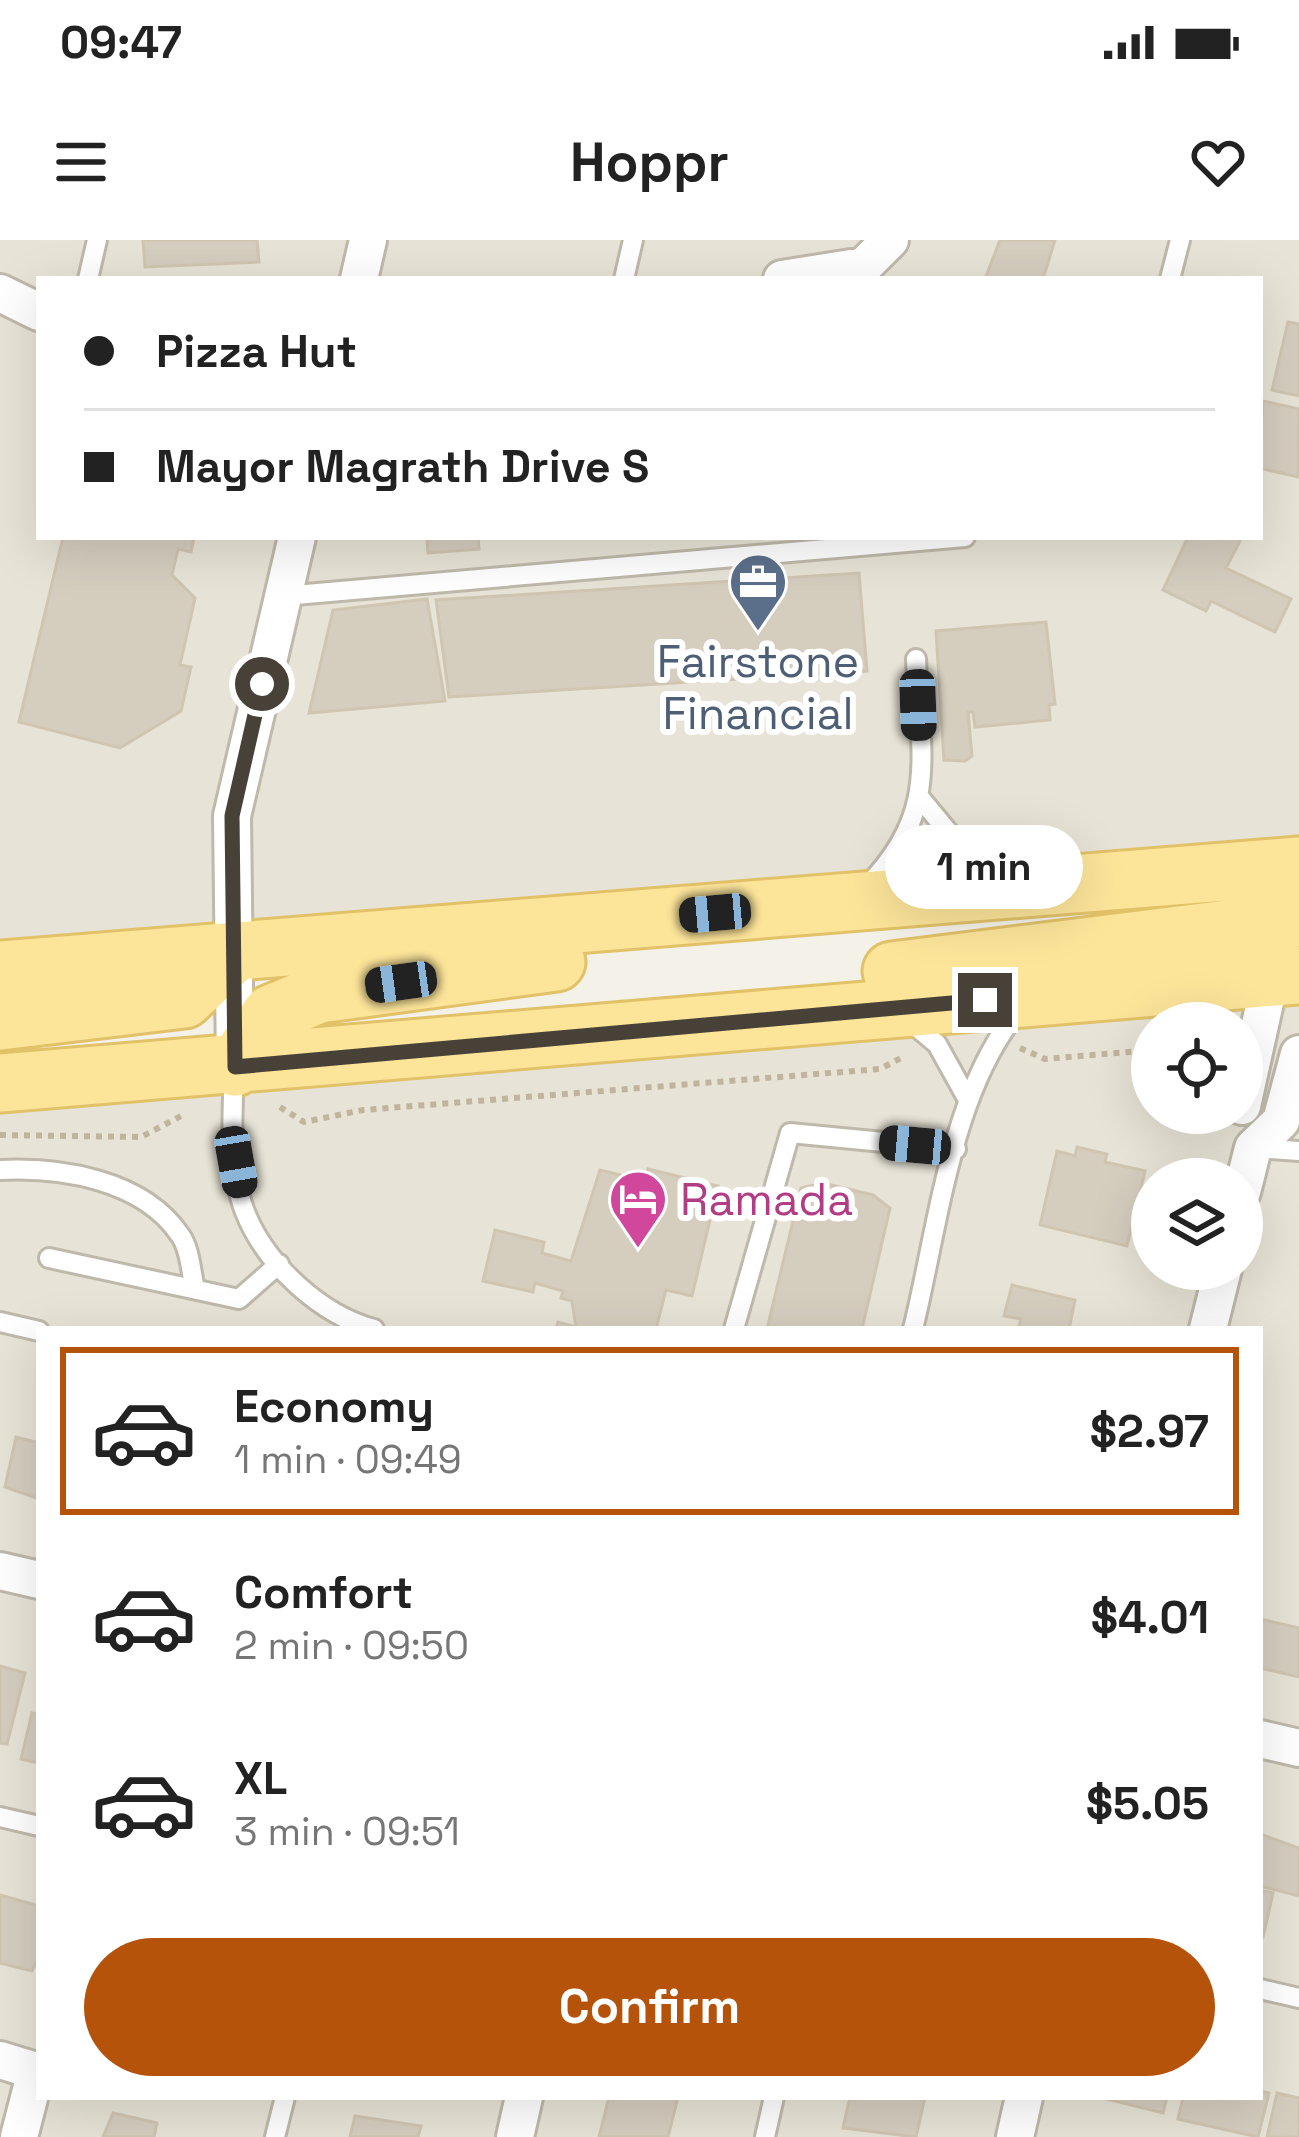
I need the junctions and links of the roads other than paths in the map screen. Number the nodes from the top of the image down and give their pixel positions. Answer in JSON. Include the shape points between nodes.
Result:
{"nodes":[{"id":1,"x":97,"y":240,"type":"edge"},
{"id":2,"x":368,"y":240,"type":"edge"},
{"id":3,"x":633,"y":240,"type":"edge"},
{"id":4,"x":890,"y":240,"type":"edge"},
{"id":5,"x":1180,"y":240,"type":"edge"},
{"id":6,"x":89,"y":276,"type":"edge"},
{"id":7,"x":359,"y":276,"type":"edge"},
{"id":8,"x":624,"y":276,"type":"edge"},
{"id":9,"x":801,"y":276,"type":"edge"},
{"id":10,"x":1172,"y":276,"type":"edge"},
{"id":11,"x":0,"y":293,"type":"edge"},
{"id":12,"x":36,"y":311,"type":"edge"},
{"id":13,"x":296,"y":540,"type":"edge"},
{"id":14,"x":930,"y":540,"type":"edge"},
{"id":15,"x":282,"y":596,"type":"junction"},
{"id":16,"x":916,"y":659,"type":"dead end"},
{"id":17,"x":921,"y":799,"type":"junction"},
{"id":18,"x":1299,"y":865,"type":"edge"},
{"id":19,"x":1021,"y":889,"type":"junction"},
{"id":20,"x":851,"y":902,"type":"junction"},
{"id":21,"x":762,"y":910,"type":"junction"},
{"id":22,"x":1290,"y":946,"type":"edge"},
{"id":23,"x":236,"y":952,"type":"junction"},
{"id":24,"x":0,"y":970,"type":"edge"},
{"id":25,"x":779,"y":1017,"type":"junction"},
{"id":26,"x":1019,"y":1020,"type":"junction"},
{"id":27,"x":0,"y":1022,"type":"edge"},
{"id":28,"x":901,"y":1031,"type":"junction"},
{"id":29,"x":1263,"y":1052,"type":"edge"},
{"id":30,"x":1299,"y":1054,"type":"edge"},
{"id":31,"x":235,"y":1067,"type":"junction"},
{"id":32,"x":0,"y":1082,"type":"edge"},
{"id":33,"x":968,"y":1100,"type":"junction"},
{"id":34,"x":1263,"y":1122,"type":"edge"},
{"id":35,"x":1263,"y":1132,"type":"edge"},
{"id":36,"x":956,"y":1149,"type":"junction"},
{"id":37,"x":1299,"y":1151,"type":"edge"},
{"id":38,"x":0,"y":1170,"type":"edge"},
{"id":39,"x":49,"y":1258,"type":"dead end"},
{"id":40,"x":279,"y":1264,"type":"junction"},
{"id":41,"x":195,"y":1289,"type":"junction"},
{"id":42,"x":1218,"y":1290,"type":"edge"},
{"id":43,"x":0,"y":1322,"type":"edge"},
{"id":44,"x":362,"y":1326,"type":"edge"},
{"id":45,"x":735,"y":1326,"type":"edge"},
{"id":46,"x":914,"y":1326,"type":"edge"},
{"id":47,"x":1209,"y":1326,"type":"edge"},
{"id":48,"x":36,"y":1330,"type":"edge"},
{"id":49,"x":0,"y":1570,"type":"edge"},
{"id":50,"x":36,"y":1579,"type":"edge"},
{"id":51,"x":1263,"y":1740,"type":"edge"},
{"id":52,"x":1299,"y":1748,"type":"edge"},
{"id":53,"x":0,"y":1817,"type":"edge"},
{"id":54,"x":36,"y":1825,"type":"edge"},
{"id":55,"x":1263,"y":1990,"type":"edge"},
{"id":56,"x":1299,"y":1998,"type":"edge"},
{"id":57,"x":0,"y":2060,"type":"edge"},
{"id":58,"x":36,"y":2071,"type":"edge"},
{"id":59,"x":36,"y":2075,"type":"edge"},
{"id":60,"x":284,"y":2100,"type":"edge"},
{"id":61,"x":523,"y":2100,"type":"edge"},
{"id":62,"x":773,"y":2100,"type":"edge"},
{"id":63,"x":1023,"y":2100,"type":"edge"},
{"id":64,"x":20,"y":2137,"type":"edge"},
{"id":65,"x":275,"y":2137,"type":"edge"},
{"id":66,"x":515,"y":2137,"type":"edge"},
{"id":67,"x":765,"y":2137,"type":"edge"},
{"id":68,"x":1015,"y":2137,"type":"edge"}],
"edges":[{"from":1,"to":6,"type":"lane"},
{"from":2,"to":7,"type":"street"},
{"from":3,"to":8,"type":"lane"},
{"from":4,"to":9,"type":"street","via":[[864,266]]},
{"from":5,"to":10,"type":"lane"},
{"from":11,"to":12,"type":"street"},
{"from":13,"to":15,"type":"street"},
{"from":14,"to":15,"type":"lane"},
{"from":15,"to":23,"type":"street","via":[[232,816]]},
{"from":16,"to":17,"type":"lane"},
{"from":17,"to":19,"type":"lane","via":[[964,851]]},
{"from":17,"to":20,"type":"lane","via":[[893,859]]},
{"from":18,"to":19,"type":"main road"},
{"from":18,"to":22,"type":"street"},
{"from":19,"to":20,"type":"main road"},
{"from":20,"to":21,"type":"main road"},
{"from":21,"to":23,"type":"main road"},
{"from":21,"to":31,"type":"main road","via":[[567,961],[319,994],[272,1014]]},
{"from":22,"to":25,"type":"main road","via":[[875,973]]},
{"from":22,"to":26,"type":"main road"},
{"from":22,"to":29,"type":"street"},
{"from":23,"to":24,"type":"main road"},
{"from":23,"to":27,"type":"main road","via":[[184,998]]},
{"from":23,"to":31,"type":"street"},
{"from":25,"to":28,"type":"main road"},
{"from":25,"to":31,"type":"main road"},
{"from":26,"to":28,"type":"main road"},
{"from":26,"to":33,"type":"lane","via":[[992,1041]]},
{"from":28,"to":33,"type":"lane","via":[[937,1044]]},
{"from":30,"to":34,"type":"street","via":[[1281,1121]]},
{"from":31,"to":32,"type":"main road"},
{"from":31,"to":40,"type":"lane","via":[[244,1212]]},
{"from":33,"to":36,"type":"lane"},
{"from":35,"to":37,"type":"lane"},
{"from":36,"to":45,"type":"lane","via":[[790,1133]]},
{"from":36,"to":46,"type":"lane"},
{"from":38,"to":41,"type":"lane","via":[[83,1175],[151,1202],[184,1238]]},
{"from":39,"to":41,"type":"lane"},
{"from":40,"to":41,"type":"lane","via":[[238,1298]]},
{"from":40,"to":44,"type":"lane","via":[[310,1296]]},
{"from":42,"to":47,"type":"street"},
{"from":43,"to":48,"type":"lane"},
{"from":49,"to":50,"type":"street"},
{"from":51,"to":52,"type":"street"},
{"from":53,"to":54,"type":"lane"},
{"from":55,"to":56,"type":"lane"},
{"from":57,"to":58,"type":"street"},
{"from":59,"to":64,"type":"street"},
{"from":60,"to":65,"type":"lane"},
{"from":61,"to":66,"type":"street"},
{"from":62,"to":67,"type":"lane"},
{"from":63,"to":68,"type":"street"}]}
